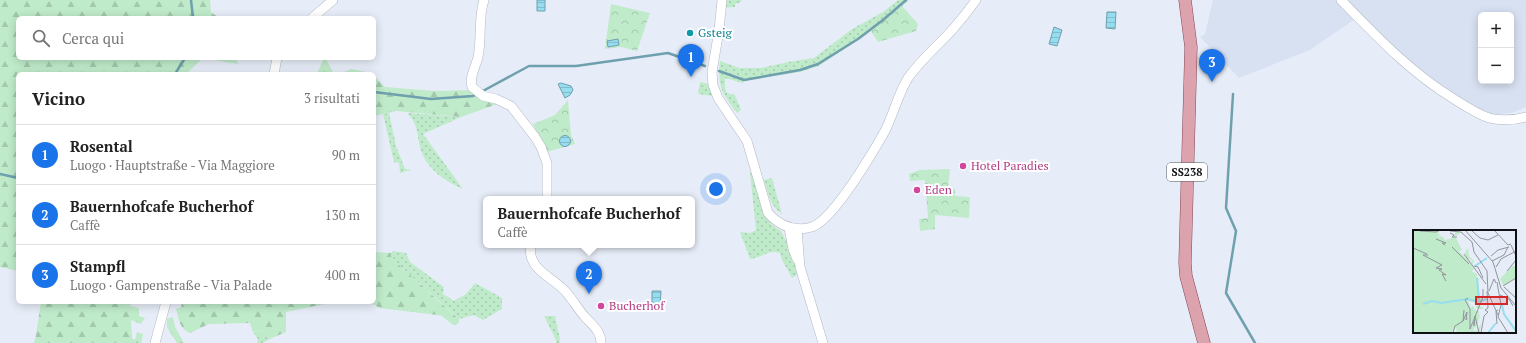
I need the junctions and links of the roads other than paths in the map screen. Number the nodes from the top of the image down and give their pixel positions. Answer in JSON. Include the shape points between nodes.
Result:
{"nodes":[{"id":1,"x":333,"y":0,"type":"edge"},
{"id":2,"x":484,"y":0,"type":"edge"},
{"id":3,"x":722,"y":0,"type":"edge"},
{"id":4,"x":976,"y":0,"type":"edge"},
{"id":5,"x":1185,"y":0,"type":"edge"},
{"id":6,"x":1341,"y":0,"type":"edge"},
{"id":7,"x":314,"y":16,"type":"edge"},
{"id":8,"x":277,"y":60,"type":"edge"},
{"id":9,"x":274,"y":72,"type":"edge"},
{"id":10,"x":1526,"y":117,"type":"edge"},
{"id":11,"x":547,"y":196,"type":"edge"},
{"id":12,"x":793,"y":228,"type":"junction"},
{"id":13,"x":531,"y":248,"type":"edge"},
{"id":14,"x":165,"y":304,"type":"edge"},
{"id":15,"x":155,"y":343,"type":"edge"},
{"id":16,"x":601,"y":343,"type":"edge"},
{"id":17,"x":823,"y":343,"type":"edge"},
{"id":18,"x":1204,"y":343,"type":"edge"}],
"edges":[{"from":1,"to":7,"type":"street"},
{"from":2,"to":11,"type":"street","via":[[481,8],[480,50],[471,84],[480,93],[511,106],[535,137],[547,163]]},
{"from":3,"to":12,"type":"street","via":[[712,72],[713,85],[718,98],[747,141],[768,213],[775,220]]},
{"from":4,"to":12,"type":"street","via":[[953,30],[917,66],[904,86],[881,137],[838,203],[813,226]]},
{"from":5,"to":18,"type":"main road","number":"SS238","via":[[1191,47],[1185,263],[1186,276]]},
{"from":6,"to":10,"type":"street","via":[[1387,47],[1442,92],[1490,118],[1510,120]]},
{"from":8,"to":9,"type":"street"},
{"from":12,"to":17,"type":"street","via":[[800,267]]},
{"from":13,"to":16,"type":"street","via":[[530,254],[539,270],[557,282],[567,293],[600,333]]},
{"from":14,"to":15,"type":"street"}]}
